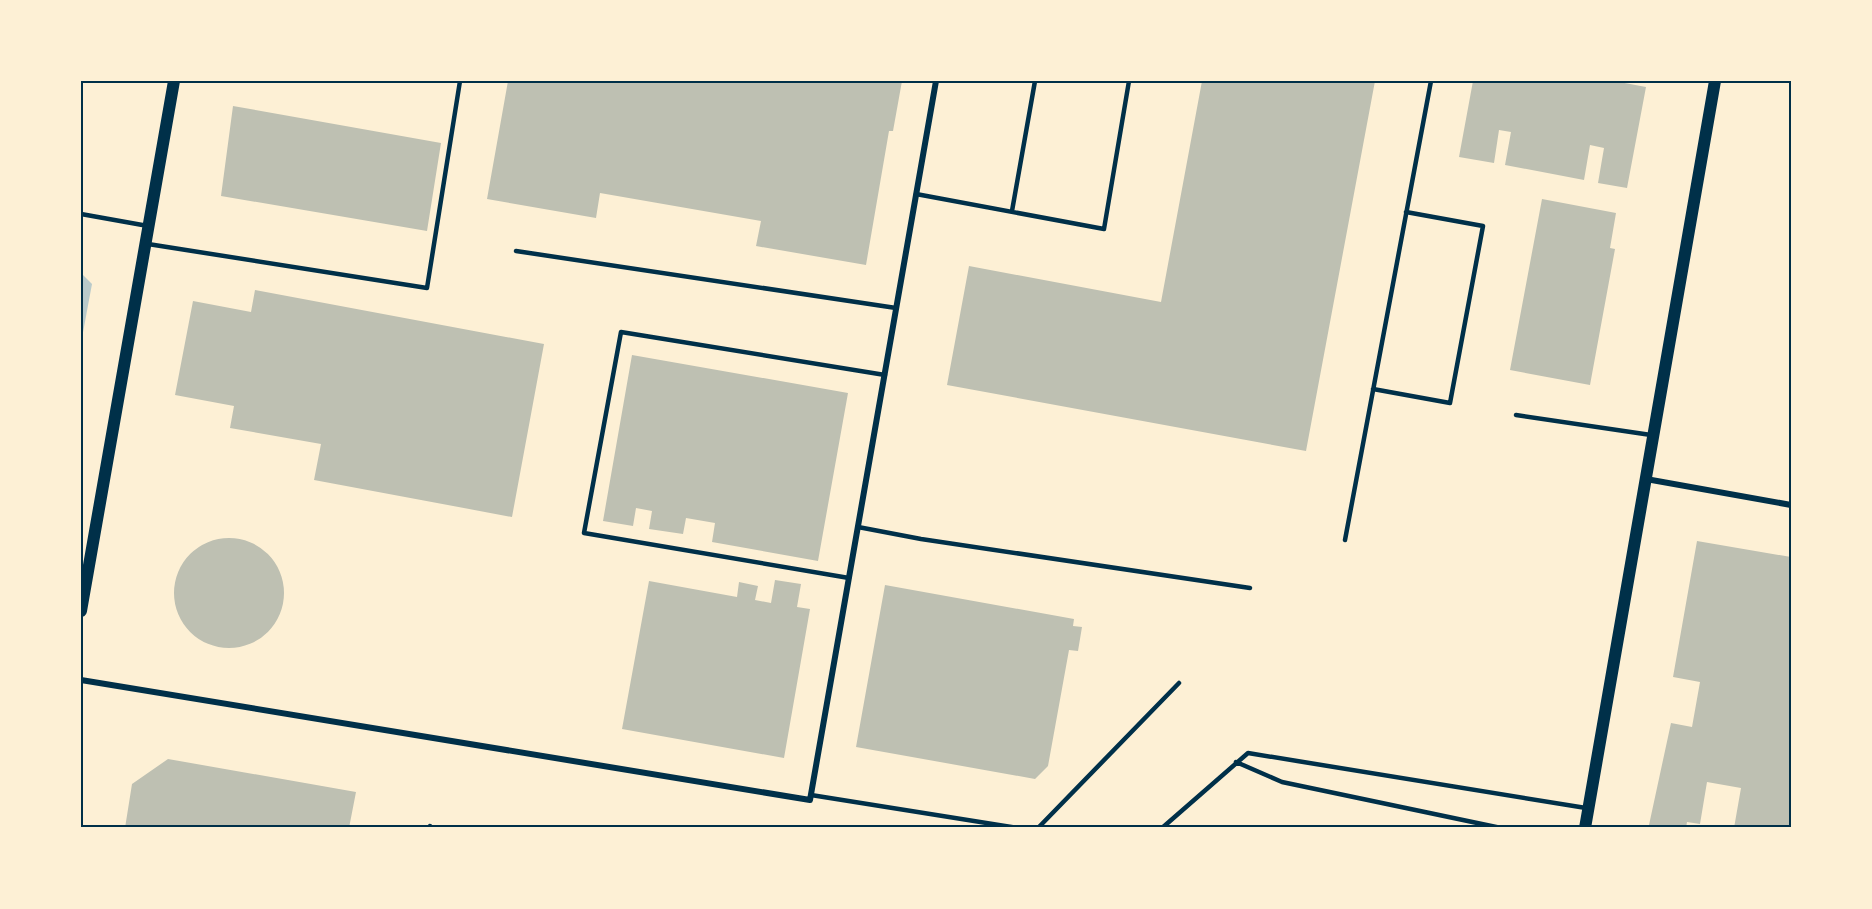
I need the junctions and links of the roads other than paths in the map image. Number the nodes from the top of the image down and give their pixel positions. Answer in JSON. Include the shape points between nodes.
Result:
{"nodes":[{"id":1,"x":174,"y":81,"type":"edge"},
{"id":2,"x":460,"y":81,"type":"edge"},
{"id":3,"x":936,"y":81,"type":"edge"},
{"id":4,"x":1035,"y":81,"type":"edge"},
{"id":5,"x":1129,"y":81,"type":"edge"},
{"id":6,"x":1431,"y":81,"type":"edge"},
{"id":7,"x":1715,"y":81,"type":"edge"},
{"id":8,"x":916,"y":194,"type":"junction"},
{"id":9,"x":1012,"y":212,"type":"junction"},
{"id":10,"x":1406,"y":212,"type":"junction"},
{"id":11,"x":81,"y":214,"type":"edge"},
{"id":12,"x":148,"y":226,"type":"junction"},
{"id":13,"x":145,"y":244,"type":"junction"},
{"id":14,"x":516,"y":250,"type":"dead end"},
{"id":15,"x":896,"y":308,"type":"junction"},
{"id":16,"x":885,"y":375,"type":"junction"},
{"id":17,"x":1373,"y":389,"type":"junction"},
{"id":18,"x":1516,"y":415,"type":"dead end"},
{"id":19,"x":1653,"y":436,"type":"junction"},
{"id":20,"x":1646,"y":479,"type":"junction"},
{"id":21,"x":1791,"y":505,"type":"edge"},
{"id":22,"x":858,"y":527,"type":"junction"},
{"id":23,"x":1345,"y":540,"type":"dead end"},
{"id":24,"x":849,"y":578,"type":"junction"},
{"id":25,"x":1250,"y":588,"type":"dead end"},
{"id":26,"x":81,"y":610,"type":"edge"},
{"id":27,"x":81,"y":681,"type":"edge"},
{"id":28,"x":1179,"y":682,"type":"dead end"},
{"id":29,"x":1236,"y":762,"type":"junction"},
{"id":30,"x":811,"y":797,"type":"junction"},
{"id":31,"x":1588,"y":809,"type":"junction"},
{"id":32,"x":1018,"y":828,"type":"edge"},
{"id":33,"x":1038,"y":828,"type":"edge"},
{"id":34,"x":1162,"y":828,"type":"edge"},
{"id":35,"x":1501,"y":828,"type":"edge"},
{"id":36,"x":1585,"y":828,"type":"edge"}],
"edges":[{"from":1,"to":12,"type":"main road"},
{"from":2,"to":13,"type":"lane","via":[[427,288]]},
{"from":3,"to":8,"type":"street"},
{"from":4,"to":9,"type":"lane"},
{"from":5,"to":9,"type":"lane","via":[[1104,229]]},
{"from":6,"to":10,"type":"lane"},
{"from":7,"to":19,"type":"main road"},
{"from":8,"to":9,"type":"lane"},
{"from":8,"to":15,"type":"street"},
{"from":10,"to":17,"type":"lane"},
{"from":10,"to":17,"type":"lane","via":[[1483,226],[1453,391],[1450,403]]},
{"from":11,"to":12,"type":"lane"},
{"from":12,"to":13,"type":"main road"},
{"from":13,"to":26,"type":"main road"},
{"from":14,"to":15,"type":"lane"},
{"from":15,"to":16,"type":"street"},
{"from":16,"to":22,"type":"street"},
{"from":16,"to":24,"type":"lane","via":[[621,332],[584,532]]},
{"from":17,"to":23,"type":"lane"},
{"from":18,"to":19,"type":"lane"},
{"from":19,"to":20,"type":"main road"},
{"from":20,"to":21,"type":"street"},
{"from":20,"to":31,"type":"main road"},
{"from":22,"to":24,"type":"street"},
{"from":22,"to":25,"type":"lane"},
{"from":24,"to":30,"type":"street"},
{"from":27,"to":30,"type":"street"},
{"from":28,"to":33,"type":"lane"},
{"from":29,"to":31,"type":"lane","via":[[1248,753]]},
{"from":29,"to":34,"type":"lane"},
{"from":29,"to":35,"type":"lane","via":[[1282,782]]},
{"from":30,"to":32,"type":"lane"},
{"from":31,"to":36,"type":"main road"}]}
